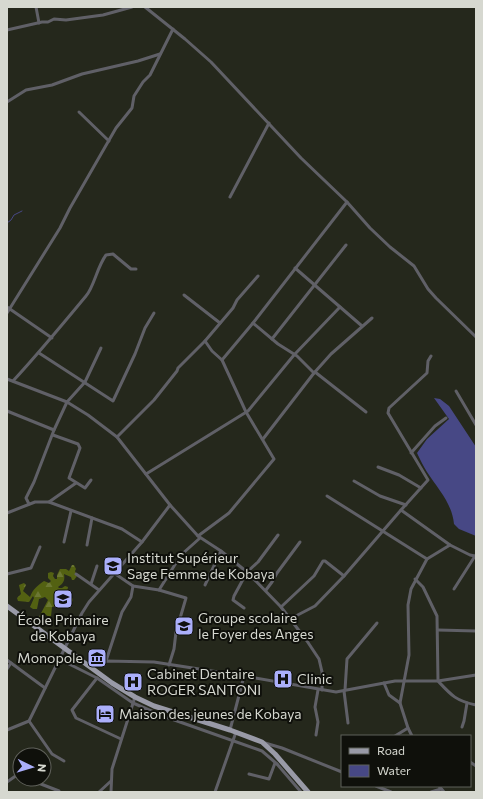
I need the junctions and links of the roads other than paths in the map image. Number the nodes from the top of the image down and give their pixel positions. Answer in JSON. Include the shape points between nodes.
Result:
{"nodes":[{"id":1,"x":36,"y":7,"type":"edge"},
{"id":2,"x":132,"y":7,"type":"edge"},
{"id":3,"x":145,"y":7,"type":"edge"},
{"id":4,"x":39,"y":23,"type":"junction"},
{"id":5,"x":172,"y":29,"type":"junction"},
{"id":6,"x":7,"y":30,"type":"edge"},
{"id":7,"x":160,"y":54,"type":"junction"},
{"id":8,"x":7,"y":102,"type":"edge"},
{"id":9,"x":79,"y":112,"type":"dead end"},
{"id":10,"x":269,"y":123,"type":"junction"},
{"id":11,"x":109,"y":141,"type":"junction"},
{"id":12,"x":230,"y":197,"type":"dead end"},
{"id":13,"x":347,"y":202,"type":"junction"},
{"id":14,"x":346,"y":245,"type":"dead end"},
{"id":15,"x":295,"y":268,"type":"junction"},
{"id":16,"x":136,"y":269,"type":"dead end"},
{"id":17,"x":258,"y":276,"type":"dead end"},
{"id":18,"x":314,"y":284,"type":"junction"},
{"id":19,"x":184,"y":295,"type":"dead end"},
{"id":20,"x":340,"y":307,"type":"junction"},
{"id":21,"x":8,"y":308,"type":"edge"},
{"id":22,"x":154,"y":312,"type":"dead end"},
{"id":23,"x":7,"y":313,"type":"edge"},
{"id":24,"x":372,"y":318,"type":"dead end"},
{"id":25,"x":220,"y":323,"type":"junction"},
{"id":26,"x":253,"y":323,"type":"junction"},
{"id":27,"x":362,"y":326,"type":"junction"},
{"id":28,"x":476,"y":337,"type":"edge"},
{"id":29,"x":52,"y":338,"type":"junction"},
{"id":30,"x":272,"y":339,"type":"junction"},
{"id":31,"x":205,"y":341,"type":"junction"},
{"id":32,"x":101,"y":348,"type":"dead end"},
{"id":33,"x":39,"y":353,"type":"junction"},
{"id":34,"x":294,"y":355,"type":"junction"},
{"id":35,"x":431,"y":356,"type":"dead end"},
{"id":36,"x":222,"y":360,"type":"junction"},
{"id":37,"x":314,"y":372,"type":"junction"},
{"id":38,"x":7,"y":379,"type":"edge"},
{"id":39,"x":13,"y":381,"type":"junction"},
{"id":40,"x":85,"y":382,"type":"junction"},
{"id":41,"x":456,"y":390,"type":"dead end"},
{"id":42,"x":67,"y":402,"type":"junction"},
{"id":43,"x":7,"y":411,"type":"edge"},
{"id":44,"x":246,"y":412,"type":"junction"},
{"id":45,"x":366,"y":412,"type":"dead end"},
{"id":46,"x":446,"y":418,"type":"dead end"},
{"id":47,"x":476,"y":425,"type":"edge"},
{"id":48,"x":54,"y":430,"type":"junction"},
{"id":49,"x":53,"y":435,"type":"junction"},
{"id":50,"x":117,"y":437,"type":"junction"},
{"id":51,"x":263,"y":439,"type":"junction"},
{"id":52,"x":411,"y":453,"type":"junction"},
{"id":53,"x":378,"y":467,"type":"dead end"},
{"id":54,"x":146,"y":474,"type":"junction"},
{"id":55,"x":90,"y":480,"type":"dead end"},
{"id":56,"x":354,"y":481,"type":"dead end"},
{"id":57,"x":76,"y":483,"type":"junction"},
{"id":58,"x":421,"y":488,"type":"junction"},
{"id":59,"x":328,"y":496,"type":"dead end"},
{"id":60,"x":49,"y":502,"type":"junction"},
{"id":61,"x":28,"y":504,"type":"junction"},
{"id":62,"x":170,"y":505,"type":"junction"},
{"id":63,"x":406,"y":505,"type":"junction"},
{"id":64,"x":71,"y":510,"type":"junction"},
{"id":65,"x":402,"y":510,"type":"junction"},
{"id":66,"x":7,"y":513,"type":"edge"},
{"id":67,"x":92,"y":518,"type":"junction"},
{"id":68,"x":383,"y":531,"type":"junction"},
{"id":69,"x":278,"y":535,"type":"dead end"},
{"id":70,"x":199,"y":537,"type":"junction"},
{"id":71,"x":64,"y":542,"type":"dead end"},
{"id":72,"x":142,"y":542,"type":"junction"},
{"id":73,"x":300,"y":542,"type":"dead end"},
{"id":74,"x":87,"y":545,"type":"dead end"},
{"id":75,"x":450,"y":545,"type":"junction"},
{"id":76,"x":40,"y":547,"type":"dead end"},
{"id":77,"x":221,"y":551,"type":"junction"},
{"id":78,"x":475,"y":556,"type":"edge"},
{"id":79,"x":427,"y":559,"type":"junction"},
{"id":80,"x":97,"y":566,"type":"dead end"},
{"id":81,"x":247,"y":572,"type":"junction"},
{"id":82,"x":114,"y":573,"type":"junction"},
{"id":83,"x":7,"y":574,"type":"edge"},
{"id":84,"x":76,"y":574,"type":"dead end"},
{"id":85,"x":344,"y":576,"type":"junction"},
{"id":86,"x":415,"y":579,"type":"junction"},
{"id":87,"x":91,"y":584,"type":"junction"},
{"id":88,"x":205,"y":585,"type":"dead end"},
{"id":89,"x":133,"y":586,"type":"junction"},
{"id":90,"x":454,"y":589,"type":"dead end"},
{"id":91,"x":99,"y":590,"type":"junction"},
{"id":92,"x":159,"y":590,"type":"junction"},
{"id":93,"x":266,"y":590,"type":"junction"},
{"id":94,"x":7,"y":606,"type":"edge"},
{"id":95,"x":281,"y":607,"type":"junction"},
{"id":96,"x":244,"y":608,"type":"dead end"},
{"id":97,"x":290,"y":619,"type":"junction"},
{"id":98,"x":377,"y":623,"type":"dead end"},
{"id":99,"x":438,"y":630,"type":"junction"},
{"id":100,"x":476,"y":631,"type":"edge"},
{"id":101,"x":64,"y":648,"type":"junction"},
{"id":102,"x":59,"y":659,"type":"junction"},
{"id":103,"x":7,"y":660,"type":"edge"},
{"id":104,"x":106,"y":661,"type":"junction"},
{"id":105,"x":11,"y":663,"type":"junction"},
{"id":106,"x":86,"y":665,"type":"junction"},
{"id":107,"x":169,"y":665,"type":"junction"},
{"id":108,"x":7,"y":669,"type":"edge"},
{"id":109,"x":476,"y":675,"type":"edge"},
{"id":110,"x":244,"y":676,"type":"junction"},
{"id":111,"x":97,"y":678,"type":"junction"},
{"id":112,"x":404,"y":681,"type":"junction"},
{"id":113,"x":438,"y":681,"type":"junction"},
{"id":114,"x":384,"y":683,"type":"junction"},
{"id":115,"x":45,"y":688,"type":"junction"},
{"id":116,"x":320,"y":690,"type":"junction"},
{"id":117,"x":345,"y":690,"type":"junction"},
{"id":118,"x":135,"y":697,"type":"junction"},
{"id":119,"x":133,"y":703,"type":"junction"},
{"id":120,"x":400,"y":703,"type":"junction"},
{"id":121,"x":467,"y":703,"type":"junction"},
{"id":122,"x":476,"y":705,"type":"edge"},
{"id":123,"x":29,"y":721,"type":"junction"},
{"id":124,"x":348,"y":723,"type":"dead end"},
{"id":125,"x":462,"y":727,"type":"dead end"},
{"id":126,"x":408,"y":728,"type":"junction"},
{"id":127,"x":7,"y":729,"type":"edge"},
{"id":128,"x":230,"y":730,"type":"junction"},
{"id":129,"x":236,"y":732,"type":"junction"},
{"id":130,"x":316,"y":735,"type":"dead end"},
{"id":131,"x":397,"y":735,"type":"edge"},
{"id":132,"x":412,"y":735,"type":"edge"},
{"id":133,"x":121,"y":739,"type":"junction"},
{"id":134,"x":234,"y":740,"type":"junction"},
{"id":135,"x":262,"y":742,"type":"junction"},
{"id":136,"x":64,"y":761,"type":"dead end"},
{"id":137,"x":277,"y":764,"type":"junction"},
{"id":138,"x":283,"y":766,"type":"junction"},
{"id":139,"x":341,"y":772,"type":"edge"},
{"id":140,"x":249,"y":774,"type":"dead end"},
{"id":141,"x":111,"y":781,"type":"junction"},
{"id":142,"x":49,"y":787,"type":"edge"},
{"id":143,"x":378,"y":787,"type":"edge"},
{"id":144,"x":441,"y":789,"type":"edge"},
{"id":145,"x":59,"y":791,"type":"dead end"},
{"id":146,"x":217,"y":791,"type":"edge"},
{"id":147,"x":98,"y":792,"type":"edge"},
{"id":148,"x":111,"y":792,"type":"edge"},
{"id":149,"x":301,"y":792,"type":"edge"},
{"id":150,"x":308,"y":792,"type":"edge"},
{"id":151,"x":391,"y":792,"type":"edge"},
{"id":152,"x":431,"y":792,"type":"edge"}],
"edges":[{"from":1,"to":4,"type":"street"},
{"from":2,"to":4,"type":"street","via":[[103,15],[54,19]]},
{"from":3,"to":5,"type":"street"},
{"from":4,"to":6,"type":"street"},
{"from":5,"to":7,"type":"street"},
{"from":5,"to":10,"type":"street","via":[[211,62]]},
{"from":7,"to":8,"type":"street","via":[[26,90]]},
{"from":7,"to":11,"type":"street","via":[[150,75],[134,96],[132,108]]},
{"from":9,"to":11,"type":"street"},
{"from":10,"to":12,"type":"street"},
{"from":10,"to":13,"type":"street"},
{"from":11,"to":21,"type":"street","via":[[60,228]]},
{"from":13,"to":15,"type":"street"},
{"from":13,"to":28,"type":"street","via":[[379,238],[414,266],[428,289]]},
{"from":14,"to":18,"type":"street"},
{"from":15,"to":18,"type":"street"},
{"from":15,"to":26,"type":"street"},
{"from":16,"to":29,"type":"street","via":[[131,269],[113,254],[106,255],[101,261],[87,296]]},
{"from":17,"to":25,"type":"street"},
{"from":18,"to":20,"type":"street"},
{"from":18,"to":30,"type":"street"},
{"from":19,"to":25,"type":"street"},
{"from":20,"to":27,"type":"street"},
{"from":20,"to":34,"type":"street"},
{"from":21,"to":23,"type":"street"},
{"from":21,"to":29,"type":"street"},
{"from":22,"to":40,"type":"street","via":[[113,401]]},
{"from":24,"to":27,"type":"street"},
{"from":25,"to":31,"type":"street"},
{"from":26,"to":30,"type":"street"},
{"from":26,"to":36,"type":"street"},
{"from":27,"to":37,"type":"street"},
{"from":29,"to":33,"type":"street"},
{"from":30,"to":34,"type":"street"},
{"from":31,"to":36,"type":"street"},
{"from":31,"to":50,"type":"street","via":[[178,368],[154,400]]},
{"from":32,"to":40,"type":"street"},
{"from":33,"to":39,"type":"street"},
{"from":33,"to":40,"type":"street"},
{"from":34,"to":37,"type":"street"},
{"from":34,"to":44,"type":"street"},
{"from":35,"to":52,"type":"street","via":[[427,373],[390,408],[388,413]]},
{"from":36,"to":44,"type":"street"},
{"from":37,"to":45,"type":"street"},
{"from":37,"to":51,"type":"street"},
{"from":38,"to":39,"type":"street"},
{"from":39,"to":42,"type":"street"},
{"from":40,"to":42,"type":"street"},
{"from":41,"to":47,"type":"street"},
{"from":42,"to":48,"type":"street"},
{"from":42,"to":50,"type":"street"},
{"from":43,"to":48,"type":"street"},
{"from":44,"to":51,"type":"street"},
{"from":44,"to":54,"type":"street"},
{"from":46,"to":52,"type":"street","via":[[435,426]]},
{"from":48,"to":49,"type":"street"},
{"from":49,"to":57,"type":"street","via":[[78,444],[80,448],[69,478]]},
{"from":49,"to":61,"type":"street","via":[[26,498]]},
{"from":50,"to":54,"type":"street"},
{"from":51,"to":70,"type":"street","via":[[274,459],[229,513]]},
{"from":52,"to":58,"type":"street","via":[[428,480]]},
{"from":53,"to":58,"type":"street","via":[[399,475]]},
{"from":54,"to":62,"type":"street"},
{"from":55,"to":57,"type":"street","via":[[85,488]]},
{"from":56,"to":63,"type":"street","via":[[380,496]]},
{"from":57,"to":60,"type":"street"},
{"from":58,"to":63,"type":"street"},
{"from":59,"to":68,"type":"street"},
{"from":60,"to":61,"type":"street"},
{"from":60,"to":64,"type":"street"},
{"from":61,"to":66,"type":"street"},
{"from":62,"to":70,"type":"street"},
{"from":62,"to":72,"type":"street"},
{"from":63,"to":65,"type":"street"},
{"from":64,"to":67,"type":"street"},
{"from":64,"to":71,"type":"street"},
{"from":65,"to":68,"type":"street"},
{"from":65,"to":75,"type":"street"},
{"from":67,"to":72,"type":"street","via":[[122,529]]},
{"from":67,"to":74,"type":"street"},
{"from":68,"to":79,"type":"street"},
{"from":68,"to":85,"type":"street"},
{"from":69,"to":81,"type":"street","via":[[258,562]]},
{"from":70,"to":77,"type":"street"},
{"from":70,"to":92,"type":"street","via":[[181,555]]},
{"from":72,"to":82,"type":"street"},
{"from":73,"to":93,"type":"street"},
{"from":75,"to":78,"type":"street"},
{"from":75,"to":79,"type":"street"},
{"from":76,"to":83,"type":"street","via":[[31,568]]},
{"from":77,"to":81,"type":"street"},
{"from":77,"to":88,"type":"street"},
{"from":78,"to":90,"type":"street"},
{"from":79,"to":86,"type":"street"},
{"from":80,"to":87,"type":"street"},
{"from":81,"to":93,"type":"street"},
{"from":81,"to":96,"type":"street","via":[[233,600]]},
{"from":82,"to":89,"type":"street"},
{"from":82,"to":91,"type":"street"},
{"from":84,"to":87,"type":"street"},
{"from":85,"to":95,"type":"street","via":[[323,561],[314,576]]},
{"from":85,"to":97,"type":"street","via":[[315,606]]},
{"from":86,"to":99,"type":"street","via":[[423,588],[437,616]]},
{"from":86,"to":112,"type":"street","via":[[408,605],[409,655]]},
{"from":87,"to":91,"type":"street"},
{"from":89,"to":92,"type":"street"},
{"from":89,"to":104,"type":"street"},
{"from":91,"to":101,"type":"street","via":[[82,613]]},
{"from":92,"to":107,"type":"street","via":[[186,598]]},
{"from":93,"to":95,"type":"street"},
{"from":94,"to":101,"type":"main road"},
{"from":95,"to":97,"type":"street"},
{"from":97,"to":116,"type":"street","via":[[319,659],[322,672]]},
{"from":98,"to":117,"type":"street","via":[[347,658]]},
{"from":99,"to":100,"type":"street"},
{"from":99,"to":113,"type":"street"},
{"from":101,"to":102,"type":"street"},
{"from":101,"to":106,"type":"main road"},
{"from":102,"to":111,"type":"street"},
{"from":102,"to":115,"type":"street"},
{"from":103,"to":105,"type":"street"},
{"from":104,"to":106,"type":"street"},
{"from":104,"to":107,"type":"street","via":[[154,662]]},
{"from":105,"to":108,"type":"street"},
{"from":105,"to":115,"type":"street"},
{"from":106,"to":118,"type":"main road"},
{"from":107,"to":110,"type":"street"},
{"from":109,"to":113,"type":"street"},
{"from":110,"to":116,"type":"street"},
{"from":110,"to":128,"type":"street"},
{"from":111,"to":119,"type":"street"},
{"from":111,"to":133,"type":"street","via":[[72,710],[76,718]]},
{"from":112,"to":113,"type":"street"},
{"from":112,"to":114,"type":"street"},
{"from":112,"to":120,"type":"street"},
{"from":113,"to":121,"type":"street","via":[[453,697]]},
{"from":114,"to":117,"type":"street"},
{"from":114,"to":120,"type":"street","via":[[388,695]]},
{"from":115,"to":123,"type":"street"},
{"from":116,"to":117,"type":"street"},
{"from":116,"to":130,"type":"street","via":[[315,707],[318,722]]},
{"from":117,"to":124,"type":"street"},
{"from":118,"to":119,"type":"street"},
{"from":118,"to":128,"type":"main road","via":[[154,706]]},
{"from":119,"to":133,"type":"street"},
{"from":119,"to":134,"type":"street"},
{"from":120,"to":126,"type":"street"},
{"from":121,"to":122,"type":"street"},
{"from":121,"to":125,"type":"street"},
{"from":123,"to":127,"type":"street"},
{"from":123,"to":136,"type":"street","via":[[52,754]]},
{"from":126,"to":131,"type":"street"},
{"from":126,"to":132,"type":"street"},
{"from":128,"to":129,"type":"main road"},
{"from":129,"to":134,"type":"street"},
{"from":129,"to":135,"type":"main road"},
{"from":133,"to":141,"type":"street","via":[[112,768]]},
{"from":134,"to":137,"type":"street","via":[[262,751]]},
{"from":134,"to":146,"type":"street"},
{"from":135,"to":138,"type":"main road"},
{"from":135,"to":139,"type":"street"},
{"from":137,"to":138,"type":"street"},
{"from":137,"to":140,"type":"street","via":[[269,778]]},
{"from":138,"to":149,"type":"street"},
{"from":138,"to":150,"type":"main road"},
{"from":141,"to":147,"type":"street"},
{"from":141,"to":148,"type":"street"},
{"from":142,"to":145,"type":"street"},
{"from":143,"to":151,"type":"street"},
{"from":144,"to":152,"type":"street"}]}
